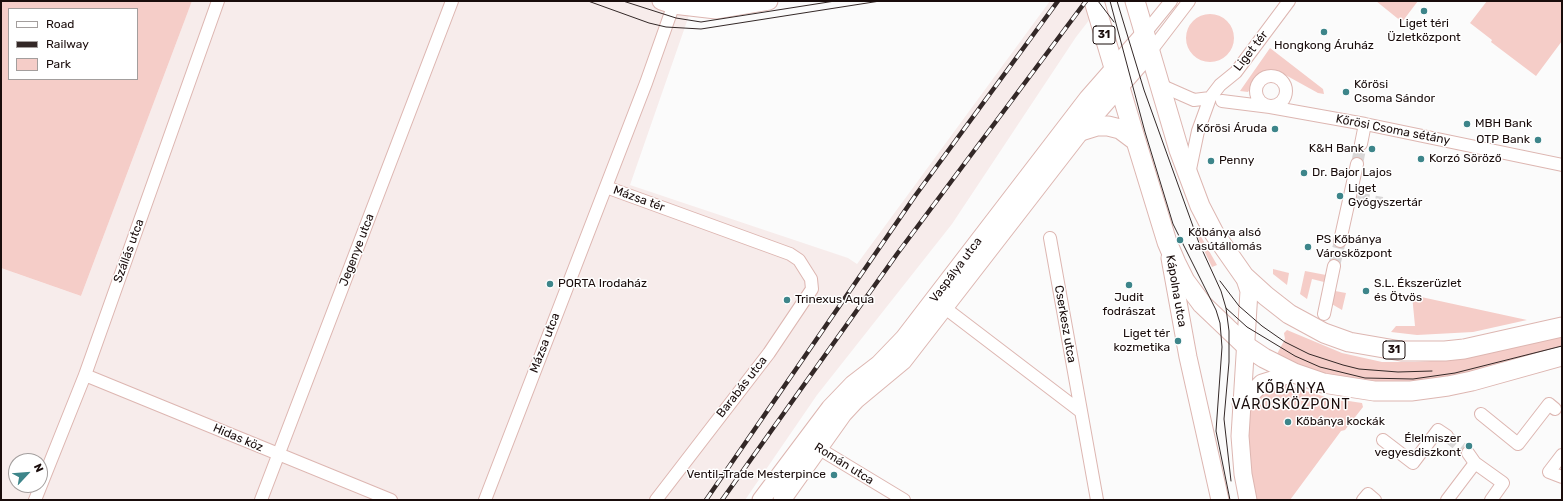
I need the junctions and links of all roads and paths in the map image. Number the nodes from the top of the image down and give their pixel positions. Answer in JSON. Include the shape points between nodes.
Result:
{"nodes":[{"id":1,"x":218,"y":1,"type":"edge"},
{"id":2,"x":452,"y":1,"type":"edge"},
{"id":3,"x":769,"y":1,"type":"edge"},
{"id":4,"x":1094,"y":1,"type":"edge"},
{"id":5,"x":1134,"y":1,"type":"edge"},
{"id":6,"x":1170,"y":1,"type":"edge"},
{"id":7,"x":1189,"y":1,"type":"edge"},
{"id":8,"x":1289,"y":1,"type":"edge"},
{"id":9,"x":670,"y":2,"type":"edge"},
{"id":10,"x":1145,"y":33,"type":"junction"},
{"id":11,"x":1150,"y":52,"type":"junction"},
{"id":12,"x":1116,"y":78,"type":"junction"},
{"id":13,"x":1160,"y":85,"type":"junction"},
{"id":14,"x":1210,"y":98,"type":"junction"},
{"id":15,"x":1222,"y":101,"type":"dead end"},
{"id":16,"x":1365,"y":124,"type":"junction"},
{"id":17,"x":1082,"y":131,"type":"junction"},
{"id":18,"x":1136,"y":141,"type":"junction"},
{"id":19,"x":1361,"y":144,"type":"tunnel mouth"},
{"id":20,"x":1356,"y":164,"type":"tunnel mouth"},
{"id":21,"x":1562,"y":165,"type":"edge"},
{"id":22,"x":1189,"y":177,"type":"junction"},
{"id":23,"x":606,"y":187,"type":"junction"},
{"id":24,"x":1050,"y":238,"type":"dead end"},
{"id":25,"x":1340,"y":241,"type":"tunnel mouth"},
{"id":26,"x":1167,"y":242,"type":"junction"},
{"id":27,"x":968,"y":266,"type":"junction"},
{"id":28,"x":1334,"y":266,"type":"tunnel mouth"},
{"id":29,"x":805,"y":268,"type":"joint"},
{"id":30,"x":1244,"y":276,"type":"junction"},
{"id":31,"x":946,"y":308,"type":"junction"},
{"id":32,"x":1324,"y":314,"type":"dead end"},
{"id":33,"x":1562,"y":327,"type":"edge"},
{"id":34,"x":1246,"y":346,"type":"junction"},
{"id":35,"x":1562,"y":356,"type":"edge"},
{"id":36,"x":1294,"y":373,"type":"junction"},
{"id":37,"x":85,"y":375,"type":"junction"},
{"id":38,"x":1241,"y":404,"type":"junction"},
{"id":39,"x":1555,"y":409,"type":"dead end"},
{"id":40,"x":1080,"y":411,"type":"junction"},
{"id":41,"x":1481,"y":414,"type":"dead end"},
{"id":42,"x":1447,"y":436,"type":"tunnel mouth"},
{"id":43,"x":1383,"y":440,"type":"dead end"},
{"id":44,"x":812,"y":444,"type":"junction"},
{"id":45,"x":1468,"y":453,"type":"tunnel mouth"},
{"id":46,"x":278,"y":455,"type":"junction"},
{"id":47,"x":1562,"y":455,"type":"edge"},
{"id":48,"x":1475,"y":463,"type":"junction"},
{"id":49,"x":1562,"y":477,"type":"edge"},
{"id":50,"x":35,"y":500,"type":"edge"},
{"id":51,"x":262,"y":500,"type":"edge"},
{"id":52,"x":391,"y":500,"type":"edge"},
{"id":53,"x":485,"y":500,"type":"edge"},
{"id":54,"x":656,"y":500,"type":"edge"},
{"id":55,"x":761,"y":500,"type":"edge"},
{"id":56,"x":782,"y":500,"type":"edge"},
{"id":57,"x":904,"y":500,"type":"edge"},
{"id":58,"x":1097,"y":500,"type":"edge"},
{"id":59,"x":1220,"y":500,"type":"edge"},
{"id":60,"x":1248,"y":500,"type":"edge"},
{"id":61,"x":1363,"y":500,"type":"edge"},
{"id":62,"x":1375,"y":500,"type":"edge"},
{"id":63,"x":1447,"y":500,"type":"edge"},
{"id":64,"x":1491,"y":500,"type":"edge"}],
"edges":[{"from":1,"to":37,"type":"street","name":"Szállás utca"},
{"from":2,"to":46,"type":"street","name":"Jegenye utca"},
{"from":3,"to":9,"type":"main road","via":[[716,10]]},
{"from":4,"to":12,"type":"main road","number":"31"},
{"from":5,"to":10,"type":"main road","number":"31"},
{"from":6,"to":10,"type":"street"},
{"from":7,"to":11,"type":"street"},
{"from":8,"to":14,"type":"street","name":"Liget tér","via":[[1236,72],[1220,85]]},
{"from":9,"to":23,"type":"street","name":"Mázsa tér"},
{"from":10,"to":11,"type":"main road","number":"31"},
{"from":10,"to":12,"type":"main road","name":"Vaspálya utca"},
{"from":11,"to":12,"type":"main road","name":"Vaspálya utca"},
{"from":11,"to":13,"type":"main road","number":"31"},
{"from":12,"to":17,"type":"main road","name":"Vaspálya utca"},
{"from":12,"to":18,"type":"main road","name":"Kápolna utca","number":"31"},
{"from":12,"to":27,"type":"main road","name":"Vaspálya utca","via":[[1088,98]]},
{"from":13,"to":14,"type":"street","via":[[1194,100]]},
{"from":13,"to":22,"type":"main road","number":"31"},
{"from":14,"to":22,"type":"street","name":"Liget tér","via":[[1198,131]]},
{"from":15,"to":16,"type":"street","name":"Kőrösi Csoma sétány"},
{"from":16,"to":19,"type":"street"},
{"from":16,"to":21,"type":"street","name":"Kőrösi Csoma sétány"},
{"from":17,"to":18,"type":"main road","via":[[1108,126],[1120,129]]},
{"from":17,"to":27,"type":"main road","name":"Vaspálya utca"},
{"from":18,"to":26,"type":"main road","name":"Kápolna utca","number":"31"},
{"from":20,"to":25,"type":"street","via":[[1354,197]]},
{"from":22,"to":30,"type":"main road","number":"31","via":[[1214,233]]},
{"from":23,"to":29,"type":"street","name":"Mázsa tér","via":[[790,254]]},
{"from":23,"to":53,"type":"street","name":"Mázsa utca"},
{"from":24,"to":40,"type":"street","name":"Cserkesz utca"},
{"from":26,"to":34,"type":"main road","number":"31","via":[[1193,293],[1220,323]]},
{"from":26,"to":59,"type":"main road","name":"Kápolna utca","via":[[1188,357]]},
{"from":27,"to":31,"type":"main road","name":"Vaspálya utca"},
{"from":27,"to":44,"type":"main road","name":"Vaspálya utca","via":[[880,364],[845,392]]},
{"from":28,"to":32,"type":"street"},
{"from":29,"to":54,"type":"street","name":"Barabás utca","via":[[811,279],[812,289],[769,353]]},
{"from":30,"to":33,"type":"main road","number":"31","via":[[1298,320],[1348,342],[1376,348],[1401,351],[1451,350]]},
{"from":30,"to":34,"type":"main road","via":[[1249,291]]},
{"from":31,"to":40,"type":"street"},
{"from":31,"to":44,"type":"main road","name":"Vaspálya utca","via":[[903,361],[856,400]]},
{"from":34,"to":36,"type":"main road","number":"31"},
{"from":34,"to":38,"type":"main road"},
{"from":35,"to":36,"type":"main road","number":"31","via":[[1472,381],[1404,391],[1357,390],[1323,383]]},
{"from":36,"to":38,"type":"main road","via":[[1262,383]]},
{"from":37,"to":46,"type":"street","name":"Hidas köz"},
{"from":37,"to":50,"type":"street","name":"Szállás utca"},
{"from":38,"to":60,"type":"main road","via":[[1240,436]]},
{"from":39,"to":41,"type":"street","via":[[1549,404],[1518,444]]},
{"from":40,"to":58,"type":"street","name":"Cserkesz utca"},
{"from":42,"to":43,"type":"street","via":[[1438,430],[1413,463]]},
{"from":44,"to":55,"type":"main road","name":"Vaspálya utca"},
{"from":44,"to":56,"type":"main road","name":"Vaspálya utca"},
{"from":44,"to":57,"type":"street","name":"Román utca"},
{"from":45,"to":48,"type":"street"},
{"from":46,"to":51,"type":"street","name":"Jegenye utca"},
{"from":46,"to":52,"type":"street","name":"Hidas köz"},
{"from":47,"to":49,"type":"street","via":[[1549,472]]},
{"from":48,"to":63,"type":"street"},
{"from":48,"to":64,"type":"street","via":[[1503,483]]},
{"from":61,"to":62,"type":"street","via":[[1368,494]]}]}
